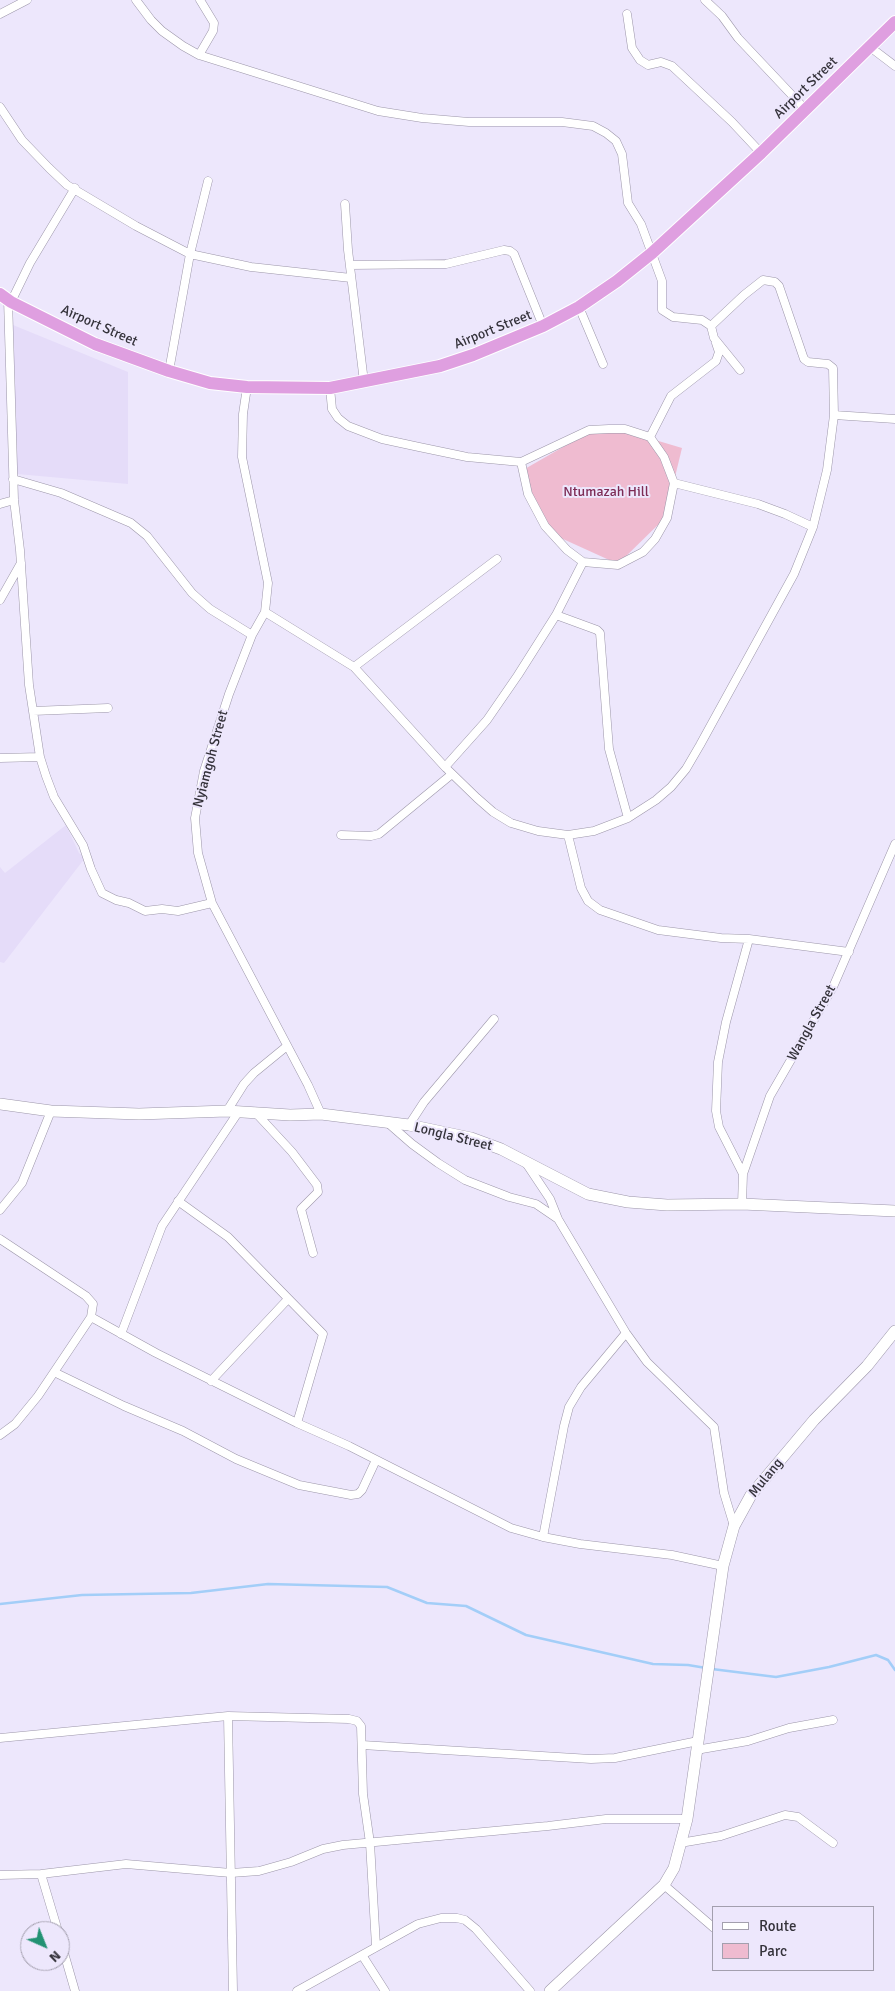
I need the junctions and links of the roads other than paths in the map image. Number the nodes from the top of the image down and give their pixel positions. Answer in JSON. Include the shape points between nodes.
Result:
{"nodes":[{"id":1,"x":27,"y":0,"type":"edge"},
{"id":2,"x":136,"y":0,"type":"edge"},
{"id":3,"x":200,"y":0,"type":"edge"},
{"id":4,"x":708,"y":1,"type":"edge"},
{"id":5,"x":0,"y":14,"type":"edge"},
{"id":6,"x":627,"y":14,"type":"dead end"},
{"id":7,"x":895,"y":22,"type":"edge"},
{"id":8,"x":870,"y":47,"type":"junction"},
{"id":9,"x":199,"y":55,"type":"junction"},
{"id":10,"x":895,"y":66,"type":"edge"},
{"id":11,"x":0,"y":107,"type":"edge"},
{"id":12,"x":806,"y":109,"type":"junction"},
{"id":13,"x":761,"y":153,"type":"junction"},
{"id":14,"x":208,"y":181,"type":"dead end"},
{"id":15,"x":75,"y":188,"type":"junction"},
{"id":16,"x":345,"y":204,"type":"dead end"},
{"id":17,"x":652,"y":253,"type":"junction"},
{"id":18,"x":190,"y":254,"type":"junction"},
{"id":19,"x":350,"y":265,"type":"junction"},
{"id":20,"x":351,"y":278,"type":"junction"},
{"id":21,"x":6,"y":298,"type":"edge"},
{"id":22,"x":579,"y":307,"type":"junction"},
{"id":23,"x":543,"y":326,"type":"junction"},
{"id":24,"x":711,"y":326,"type":"junction"},
{"id":25,"x":714,"y":338,"type":"junction"},
{"id":26,"x":603,"y":364,"type":"dead end"},
{"id":27,"x":740,"y":370,"type":"dead end"},
{"id":28,"x":169,"y":372,"type":"junction"},
{"id":29,"x":364,"y":382,"type":"junction"},
{"id":30,"x":246,"y":387,"type":"junction"},
{"id":31,"x":330,"y":388,"type":"junction"},
{"id":32,"x":834,"y":415,"type":"junction"},
{"id":33,"x":895,"y":419,"type":"edge"},
{"id":34,"x":650,"y":437,"type":"junction"},
{"id":35,"x":521,"y":462,"type":"junction"},
{"id":36,"x":13,"y":479,"type":"junction"},
{"id":37,"x":674,"y":483,"type":"junction"},
{"id":38,"x":14,"y":500,"type":"junction"},
{"id":39,"x":2,"y":503,"type":"edge"},
{"id":40,"x":0,"y":513,"type":"edge"},
{"id":41,"x":813,"y":527,"type":"junction"},
{"id":42,"x":496,"y":559,"type":"dead end"},
{"id":43,"x":582,"y":562,"type":"junction"},
{"id":44,"x":21,"y":564,"type":"junction"},
{"id":45,"x":0,"y":600,"type":"edge"},
{"id":46,"x":265,"y":612,"type":"junction"},
{"id":47,"x":556,"y":615,"type":"junction"},
{"id":48,"x":252,"y":635,"type":"junction"},
{"id":49,"x":354,"y":667,"type":"junction"},
{"id":50,"x":108,"y":708,"type":"dead end"},
{"id":51,"x":33,"y":711,"type":"junction"},
{"id":52,"x":40,"y":757,"type":"junction"},
{"id":53,"x":0,"y":758,"type":"edge"},
{"id":54,"x":445,"y":767,"type":"junction"},
{"id":55,"x":452,"y":774,"type":"junction"},
{"id":56,"x":628,"y":818,"type":"junction"},
{"id":57,"x":341,"y":835,"type":"dead end"},
{"id":58,"x":568,"y":835,"type":"junction"},
{"id":59,"x":895,"y":844,"type":"edge"},
{"id":60,"x":212,"y":903,"type":"junction"},
{"id":61,"x":749,"y":939,"type":"junction"},
{"id":62,"x":849,"y":952,"type":"junction"},
{"id":63,"x":494,"y":1019,"type":"dead end"},
{"id":64,"x":287,"y":1046,"type":"junction"},
{"id":65,"x":0,"y":1104,"type":"edge"},
{"id":66,"x":51,"y":1111,"type":"junction"},
{"id":67,"x":227,"y":1111,"type":"junction"},
{"id":68,"x":239,"y":1112,"type":"junction"},
{"id":69,"x":255,"y":1112,"type":"junction"},
{"id":70,"x":321,"y":1114,"type":"junction"},
{"id":71,"x":388,"y":1123,"type":"junction"},
{"id":72,"x":409,"y":1125,"type":"junction"},
{"id":73,"x":525,"y":1161,"type":"junction"},
{"id":74,"x":743,"y":1174,"type":"junction"},
{"id":75,"x":178,"y":1201,"type":"junction"},
{"id":76,"x":742,"y":1204,"type":"junction"},
{"id":77,"x":0,"y":1210,"type":"edge"},
{"id":78,"x":895,"y":1210,"type":"edge"},
{"id":79,"x":558,"y":1218,"type":"junction"},
{"id":80,"x":0,"y":1239,"type":"edge"},
{"id":81,"x":313,"y":1253,"type":"dead end"},
{"id":82,"x":288,"y":1299,"type":"junction"},
{"id":83,"x":91,"y":1318,"type":"junction"},
{"id":84,"x":895,"y":1331,"type":"edge"},
{"id":85,"x":626,"y":1333,"type":"junction"},
{"id":86,"x":121,"y":1334,"type":"junction"},
{"id":87,"x":54,"y":1372,"type":"junction"},
{"id":88,"x":211,"y":1381,"type":"junction"},
{"id":89,"x":297,"y":1423,"type":"junction"},
{"id":90,"x":0,"y":1435,"type":"edge"},
{"id":91,"x":376,"y":1460,"type":"junction"},
{"id":92,"x":734,"y":1526,"type":"junction"},
{"id":93,"x":543,"y":1537,"type":"junction"},
{"id":94,"x":723,"y":1566,"type":"junction"},
{"id":95,"x":228,"y":1716,"type":"junction"},
{"id":96,"x":833,"y":1720,"type":"dead end"},
{"id":97,"x":0,"y":1738,"type":"edge"},
{"id":98,"x":362,"y":1744,"type":"junction"},
{"id":99,"x":697,"y":1746,"type":"junction"},
{"id":100,"x":687,"y":1819,"type":"junction"},
{"id":101,"x":370,"y":1843,"type":"junction"},
{"id":102,"x":680,"y":1843,"type":"junction"},
{"id":103,"x":833,"y":1843,"type":"dead end"},
{"id":104,"x":231,"y":1873,"type":"junction"},
{"id":105,"x":42,"y":1874,"type":"junction"},
{"id":106,"x":0,"y":1875,"type":"edge"},
{"id":107,"x":664,"y":1884,"type":"junction"},
{"id":108,"x":55,"y":1921,"type":"edge"},
{"id":109,"x":712,"y":1926,"type":"edge"},
{"id":110,"x":376,"y":1946,"type":"junction"},
{"id":111,"x":362,"y":1955,"type":"junction"},
{"id":112,"x":69,"y":1971,"type":"edge"},
{"id":113,"x":75,"y":1991,"type":"edge"},
{"id":114,"x":233,"y":1991,"type":"edge"},
{"id":115,"x":297,"y":1991,"type":"edge"},
{"id":116,"x":385,"y":1991,"type":"edge"},
{"id":117,"x":530,"y":1991,"type":"edge"},
{"id":118,"x":550,"y":1991,"type":"edge"}],
"edges":[{"from":1,"to":5,"type":"street"},
{"from":2,"to":9,"type":"street","via":[[162,31]]},
{"from":3,"to":9,"type":"street","via":[[214,23]]},
{"from":4,"to":12,"type":"street","via":[[738,38]]},
{"from":6,"to":13,"type":"street","via":[[632,48],[640,60],[648,65],[661,62],[672,66]]},
{"from":7,"to":8,"type":"highway","name":"Airport Street"},
{"from":8,"to":10,"type":"street"},
{"from":8,"to":12,"type":"highway","name":"Airport Street"},
{"from":9,"to":17,"type":"street","via":[[378,111],[469,122],[562,122],[593,126],[616,141],[622,154],[628,203],[641,224]]},
{"from":11,"to":15,"type":"street","via":[[22,140],[67,185]]},
{"from":12,"to":13,"type":"highway","name":"Airport Street"},
{"from":13,"to":17,"type":"highway","name":"Airport Street"},
{"from":14,"to":18,"type":"street"},
{"from":15,"to":18,"type":"street","via":[[136,226]]},
{"from":15,"to":21,"type":"street"},
{"from":16,"to":19,"type":"street"},
{"from":17,"to":22,"type":"highway","name":"Airport Street"},
{"from":17,"to":24,"type":"street","via":[[662,281],[662,310],[673,317],[702,320]]},
{"from":18,"to":20,"type":"street","via":[[251,267]]},
{"from":18,"to":28,"type":"street"},
{"from":19,"to":20,"type":"street"},
{"from":19,"to":23,"type":"street","via":[[440,264],[510,251]]},
{"from":20,"to":29,"type":"street"},
{"from":21,"to":28,"type":"highway","name":"Airport Street","via":[[95,344]]},
{"from":21,"to":36,"type":"street"},
{"from":22,"to":23,"type":"highway","name":"Airport Street"},
{"from":22,"to":26,"type":"street"},
{"from":23,"to":29,"type":"highway","name":"Airport Street","via":[[473,356]]},
{"from":24,"to":25,"type":"street"},
{"from":24,"to":32,"type":"street","via":[[763,280],[775,282],[804,359],[833,368]]},
{"from":25,"to":27,"type":"street"},
{"from":25,"to":34,"type":"street","via":[[719,352],[716,361],[671,396]]},
{"from":28,"to":30,"type":"highway","name":"Airport Street","via":[[210,384]]},
{"from":29,"to":31,"type":"highway","name":"Airport Street"},
{"from":30,"to":31,"type":"highway","name":"Airport Street"},
{"from":30,"to":46,"type":"street","name":"Nyiamgoh Street","via":[[242,457],[268,584]]},
{"from":31,"to":35,"type":"street","via":[[332,409],[348,426],[382,438],[467,457]]},
{"from":32,"to":33,"type":"street"},
{"from":32,"to":41,"type":"street","via":[[827,470]]},
{"from":34,"to":35,"type":"street","via":[[624,429],[589,430]]},
{"from":34,"to":37,"type":"street","via":[[664,457]]},
{"from":35,"to":43,"type":"street","via":[[528,494],[546,526]]},
{"from":36,"to":38,"type":"street"},
{"from":36,"to":48,"type":"street","via":[[61,494],[131,523],[147,536],[192,593],[210,609]]},
{"from":37,"to":41,"type":"street","via":[[758,504]]},
{"from":37,"to":43,"type":"street","via":[[667,518],[643,552],[618,565]]},
{"from":38,"to":39,"type":"street"},
{"from":38,"to":44,"type":"street"},
{"from":39,"to":40,"type":"street"},
{"from":41,"to":56,"type":"street","via":[[794,574],[686,769],[663,794]]},
{"from":42,"to":49,"type":"street"},
{"from":43,"to":47,"type":"street"},
{"from":44,"to":45,"type":"street"},
{"from":44,"to":51,"type":"street"},
{"from":46,"to":48,"type":"street","name":"Nyiamgoh Street"},
{"from":46,"to":49,"type":"street"},
{"from":47,"to":54,"type":"street","via":[[487,720]]},
{"from":47,"to":56,"type":"street","via":[[600,633],[609,749]]},
{"from":48,"to":60,"type":"street","name":"Nyiamgoh Street","via":[[229,694],[198,794],[195,818],[198,853]]},
{"from":49,"to":54,"type":"street"},
{"from":50,"to":51,"type":"street"},
{"from":51,"to":52,"type":"street"},
{"from":52,"to":53,"type":"street"},
{"from":52,"to":60,"type":"street","via":[[54,797],[82,845],[102,893],[145,911],[178,911]]},
{"from":54,"to":55,"type":"street"},
{"from":55,"to":57,"type":"street","via":[[379,834]]},
{"from":55,"to":58,"type":"street","via":[[493,812],[511,823]]},
{"from":56,"to":58,"type":"street","via":[[594,831]]},
{"from":58,"to":61,"type":"street","via":[[581,888],[588,901],[600,910],[658,930]]},
{"from":59,"to":62,"type":"street","name":"Wangla Street"},
{"from":60,"to":64,"type":"street","name":"Nyiamgoh Street"},
{"from":61,"to":62,"type":"street"},
{"from":61,"to":74,"type":"street","via":[[718,1062],[716,1111],[719,1127]]},
{"from":62,"to":74,"type":"street","name":"Wangla Street","via":[[833,987],[770,1096]]},
{"from":63,"to":72,"type":"street","via":[[424,1102]]},
{"from":64,"to":67,"type":"street","via":[[249,1079]]},
{"from":64,"to":70,"type":"street","name":"Nyiamgoh Street"},
{"from":65,"to":66,"type":"main road","name":"Longla Street"},
{"from":66,"to":67,"type":"main road","name":"Longla Street","via":[[139,1114]]},
{"from":66,"to":77,"type":"street","via":[[22,1182]]},
{"from":67,"to":68,"type":"main road","name":"Longla Street"},
{"from":68,"to":69,"type":"main road","name":"Longla Street"},
{"from":68,"to":75,"type":"street"},
{"from":69,"to":70,"type":"main road","name":"Longla Street"},
{"from":69,"to":81,"type":"street","via":[[317,1185],[318,1192],[302,1209]]},
{"from":70,"to":71,"type":"main road","name":"Longla Street"},
{"from":71,"to":72,"type":"main road","name":"Longla Street"},
{"from":71,"to":79,"type":"street","via":[[418,1149],[465,1180],[536,1204]]},
{"from":72,"to":73,"type":"main road","name":"Longla Street","via":[[471,1138]]},
{"from":73,"to":76,"type":"main road","name":"Longla Street","via":[[592,1196],[667,1205]]},
{"from":73,"to":79,"type":"street","via":[[550,1199]]},
{"from":74,"to":76,"type":"street","name":"Wangla Street"},
{"from":75,"to":82,"type":"street","via":[[228,1237]]},
{"from":75,"to":86,"type":"street","via":[[162,1226]]},
{"from":76,"to":78,"type":"main road","name":"Longla Street"},
{"from":79,"to":85,"type":"street"},
{"from":80,"to":83,"type":"street","via":[[91,1299]]},
{"from":82,"to":88,"type":"street"},
{"from":82,"to":89,"type":"street","via":[[323,1334]]},
{"from":83,"to":86,"type":"street"},
{"from":83,"to":87,"type":"street"},
{"from":84,"to":92,"type":"main road","name":"Mulang","via":[[868,1366],[814,1420],[751,1495]]},
{"from":85,"to":92,"type":"street","via":[[647,1362],[714,1427],[724,1493]]},
{"from":85,"to":93,"type":"street","via":[[581,1387],[569,1407]]},
{"from":86,"to":88,"type":"street"},
{"from":87,"to":90,"type":"street","via":[[15,1424]]},
{"from":87,"to":91,"type":"street","via":[[236,1459],[299,1485],[358,1494]]},
{"from":88,"to":89,"type":"street"},
{"from":89,"to":91,"type":"street"},
{"from":91,"to":93,"type":"street","via":[[511,1528]]},
{"from":92,"to":94,"type":"main road","name":"Mulang"},
{"from":93,"to":94,"type":"street","via":[[672,1555]]},
{"from":94,"to":99,"type":"main road","name":"Mulang"},
{"from":95,"to":97,"type":"street"},
{"from":95,"to":98,"type":"street","via":[[350,1718],[361,1726]]},
{"from":95,"to":104,"type":"street"},
{"from":96,"to":99,"type":"street","via":[[789,1728],[748,1741]]},
{"from":98,"to":99,"type":"street","via":[[591,1759]]},
{"from":98,"to":101,"type":"street","via":[[363,1794]]},
{"from":99,"to":100,"type":"main road","name":"Mulang"},
{"from":100,"to":101,"type":"street","via":[[606,1818]]},
{"from":100,"to":102,"type":"main road","name":"Mulang"},
{"from":101,"to":104,"type":"street","via":[[330,1847],[259,1871]]},
{"from":101,"to":110,"type":"street"},
{"from":102,"to":103,"type":"street","via":[[721,1836],[785,1815],[798,1818]]},
{"from":102,"to":107,"type":"main road","name":"Mulang","via":[[674,1868]]},
{"from":104,"to":105,"type":"street","via":[[126,1864]]},
{"from":104,"to":114,"type":"street"},
{"from":105,"to":106,"type":"street"},
{"from":105,"to":108,"type":"street"},
{"from":107,"to":109,"type":"street"},
{"from":107,"to":118,"type":"main road","name":"Mulang"},
{"from":110,"to":111,"type":"street"},
{"from":110,"to":117,"type":"street","via":[[418,1924],[440,1918],[465,1920],[476,1928]]},
{"from":111,"to":115,"type":"street"},
{"from":111,"to":116,"type":"street"},
{"from":112,"to":113,"type":"street"}]}
